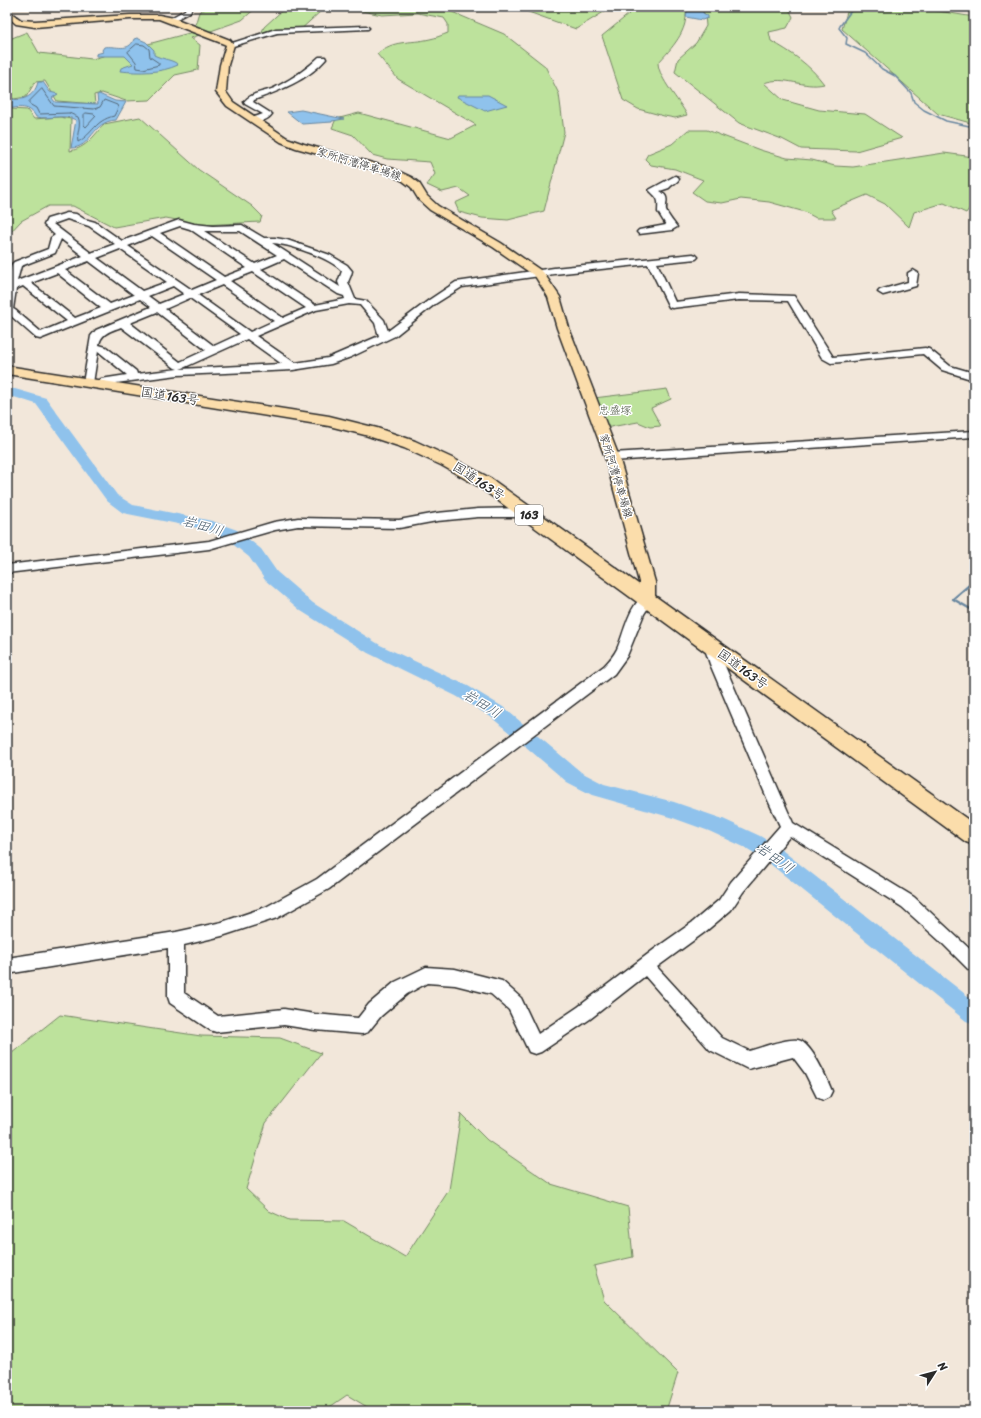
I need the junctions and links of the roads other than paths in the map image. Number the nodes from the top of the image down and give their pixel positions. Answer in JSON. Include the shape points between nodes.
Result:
{"nodes":[{"id":1,"x":189,"y":7,"type":"edge"},
{"id":2,"x":7,"y":12,"type":"edge"},
{"id":3,"x":171,"y":20,"type":"junction"},
{"id":4,"x":366,"y":28,"type":"dead end"},
{"id":5,"x":230,"y":45,"type":"junction"},
{"id":6,"x":322,"y":59,"type":"dead end"},
{"id":7,"x":255,"y":120,"type":"junction"},
{"id":8,"x":675,"y":179,"type":"dead end"},
{"id":9,"x":194,"y":227,"type":"junction"},
{"id":10,"x":642,"y":232,"type":"dead end"},
{"id":11,"x":153,"y":233,"type":"junction"},
{"id":12,"x":62,"y":235,"type":"junction"},
{"id":13,"x":261,"y":241,"type":"junction"},
{"id":14,"x":122,"y":245,"type":"junction"},
{"id":15,"x":283,"y":256,"type":"junction"},
{"id":16,"x":90,"y":257,"type":"junction"},
{"id":17,"x":694,"y":257,"type":"dead end"},
{"id":18,"x":652,"y":262,"type":"junction"},
{"id":19,"x":253,"y":268,"type":"junction"},
{"id":20,"x":58,"y":269,"type":"junction"},
{"id":21,"x":914,"y":272,"type":"dead end"},
{"id":22,"x":539,"y":274,"type":"junction"},
{"id":23,"x":223,"y":281,"type":"junction"},
{"id":24,"x":24,"y":282,"type":"junction"},
{"id":25,"x":174,"y":282,"type":"junction"},
{"id":26,"x":11,"y":287,"type":"junction"},
{"id":27,"x":883,"y":292,"type":"dead end"},
{"id":28,"x":191,"y":294,"type":"junction"},
{"id":29,"x":141,"y":295,"type":"junction"},
{"id":30,"x":349,"y":298,"type":"junction"},
{"id":31,"x":108,"y":308,"type":"junction"},
{"id":32,"x":158,"y":308,"type":"junction"},
{"id":33,"x":313,"y":308,"type":"junction"},
{"id":34,"x":7,"y":313,"type":"edge"},
{"id":35,"x":281,"y":321,"type":"junction"},
{"id":36,"x":74,"y":322,"type":"junction"},
{"id":37,"x":122,"y":322,"type":"junction"},
{"id":38,"x":248,"y":335,"type":"junction"},
{"id":39,"x":385,"y":337,"type":"junction"},
{"id":40,"x":94,"y":346,"type":"junction"},
{"id":41,"x":213,"y":350,"type":"junction"},
{"id":42,"x":293,"y":367,"type":"junction"},
{"id":43,"x":179,"y":369,"type":"junction"},
{"id":44,"x":7,"y":370,"type":"edge"},
{"id":45,"x":974,"y":377,"type":"edge"},
{"id":46,"x":134,"y":378,"type":"junction"},
{"id":47,"x":94,"y":384,"type":"junction"},
{"id":48,"x":974,"y":434,"type":"edge"},
{"id":49,"x":612,"y":458,"type":"junction"},
{"id":50,"x":524,"y":512,"type":"junction"},
{"id":51,"x":7,"y":569,"type":"edge"},
{"id":52,"x":647,"y":600,"type":"junction"},
{"id":53,"x":711,"y":646,"type":"junction"},
{"id":54,"x":784,"y":833,"type":"junction"},
{"id":55,"x":974,"y":836,"type":"edge"},
{"id":56,"x":176,"y":939,"type":"junction"},
{"id":57,"x":974,"y":964,"type":"edge"},
{"id":58,"x":7,"y":966,"type":"edge"},
{"id":59,"x":646,"y":966,"type":"junction"},
{"id":60,"x":823,"y":1091,"type":"dead end"}],
"edges":[{"from":1,"to":3,"type":"street","via":[[188,11]]},
{"from":2,"to":3,"type":"main road","via":[[19,22],[35,24],[130,17],[160,17]]},
{"from":3,"to":5,"type":"main road"},
{"from":4,"to":5,"type":"street","via":[[276,31]]},
{"from":5,"to":7,"type":"main road","name":"家所阿漕停車場線","via":[[221,92],[230,104]]},
{"from":6,"to":7,"type":"street","via":[[279,89],[250,98],[250,104],[268,114]]},
{"from":7,"to":22,"type":"main road","name":"家所阿漕停車場線","via":[[291,143],[402,176],[415,185],[434,208],[497,245]]},
{"from":8,"to":10,"type":"street","via":[[666,186],[653,190],[661,195],[662,212],[672,226]]},
{"from":9,"to":11,"type":"street","via":[[179,223]]},
{"from":9,"to":13,"type":"street","via":[[242,228]]},
{"from":9,"to":19,"type":"street"},
{"from":11,"to":14,"type":"street"},
{"from":11,"to":23,"type":"street"},
{"from":12,"to":14,"type":"street","via":[[48,225],[50,221],[73,216],[92,224]]},
{"from":12,"to":16,"type":"street"},
{"from":12,"to":26,"type":"street","via":[[56,238],[52,250],[17,264]]},
{"from":13,"to":15,"type":"street"},
{"from":13,"to":30,"type":"street","via":[[284,242],[317,253],[339,264],[346,270],[347,275],[342,282]]},
{"from":14,"to":16,"type":"street"},
{"from":14,"to":25,"type":"street"},
{"from":15,"to":19,"type":"street"},
{"from":15,"to":30,"type":"street"},
{"from":16,"to":20,"type":"street"},
{"from":16,"to":29,"type":"street"},
{"from":17,"to":18,"type":"street"},
{"from":18,"to":22,"type":"street"},
{"from":18,"to":45,"type":"street","via":[[672,305],[739,297],[790,298],[827,358],[831,360],[924,351],[946,368]]},
{"from":19,"to":23,"type":"street"},
{"from":19,"to":33,"type":"street"},
{"from":20,"to":24,"type":"street"},
{"from":20,"to":31,"type":"street"},
{"from":21,"to":27,"type":"street","via":[[913,284]]},
{"from":22,"to":39,"type":"street","via":[[459,284]]},
{"from":22,"to":49,"type":"main road","name":"家所阿漕停車場線","via":[[554,297],[563,328]]},
{"from":23,"to":28,"type":"street"},
{"from":23,"to":35,"type":"street"},
{"from":24,"to":26,"type":"street"},
{"from":24,"to":36,"type":"street"},
{"from":25,"to":28,"type":"street"},
{"from":25,"to":29,"type":"street"},
{"from":26,"to":34,"type":"street"},
{"from":28,"to":32,"type":"street"},
{"from":28,"to":38,"type":"street"},
{"from":29,"to":31,"type":"street"},
{"from":29,"to":32,"type":"street"},
{"from":30,"to":33,"type":"street"},
{"from":30,"to":39,"type":"street","via":[[363,303],[380,322]]},
{"from":31,"to":36,"type":"street"},
{"from":32,"to":37,"type":"street"},
{"from":32,"to":41,"type":"street"},
{"from":33,"to":35,"type":"street"},
{"from":34,"to":36,"type":"street","via":[[12,312],[40,336]]},
{"from":35,"to":38,"type":"street"},
{"from":37,"to":40,"type":"street","via":[[96,335]]},
{"from":37,"to":43,"type":"street"},
{"from":38,"to":41,"type":"street"},
{"from":38,"to":42,"type":"street"},
{"from":39,"to":42,"type":"street","via":[[331,361]]},
{"from":40,"to":46,"type":"street","via":[[102,349],[132,373]]},
{"from":40,"to":47,"type":"street"},
{"from":41,"to":43,"type":"street"},
{"from":42,"to":43,"type":"street"},
{"from":43,"to":46,"type":"street"},
{"from":44,"to":47,"type":"highway","name":"国道163号","number":"163"},
{"from":46,"to":47,"type":"street"},
{"from":47,"to":50,"type":"highway","name":"国道163号","number":"163","via":[[329,422],[380,434],[447,460],[484,482]]},
{"from":48,"to":49,"type":"street"},
{"from":49,"to":52,"type":"main road","name":"家所阿漕停車場線","via":[[647,582]]},
{"from":50,"to":51,"type":"street","via":[[464,514],[399,524],[298,522],[274,526],[209,545]]},
{"from":50,"to":52,"type":"highway","name":"国道163号","number":"163"},
{"from":52,"to":53,"type":"highway","name":"国道163号","number":"163"},
{"from":52,"to":56,"type":"street","via":[[638,612],[623,652],[609,670],[323,884],[271,913],[222,929]]},
{"from":53,"to":54,"type":"street","via":[[774,798]]},
{"from":53,"to":55,"type":"highway","name":"国道163号","number":"163"},
{"from":54,"to":57,"type":"street","via":[[908,902]]},
{"from":54,"to":59,"type":"street","via":[[725,905]]},
{"from":56,"to":58,"type":"street"},
{"from":56,"to":59,"type":"street","via":[[176,996],[216,1024],[284,1017],[362,1026],[375,1010],[401,988],[426,975],[455,977],[496,987],[515,1004],[535,1046]]},
{"from":59,"to":60,"type":"street","via":[[716,1044],[748,1060],[797,1048],[811,1067]]}]}
